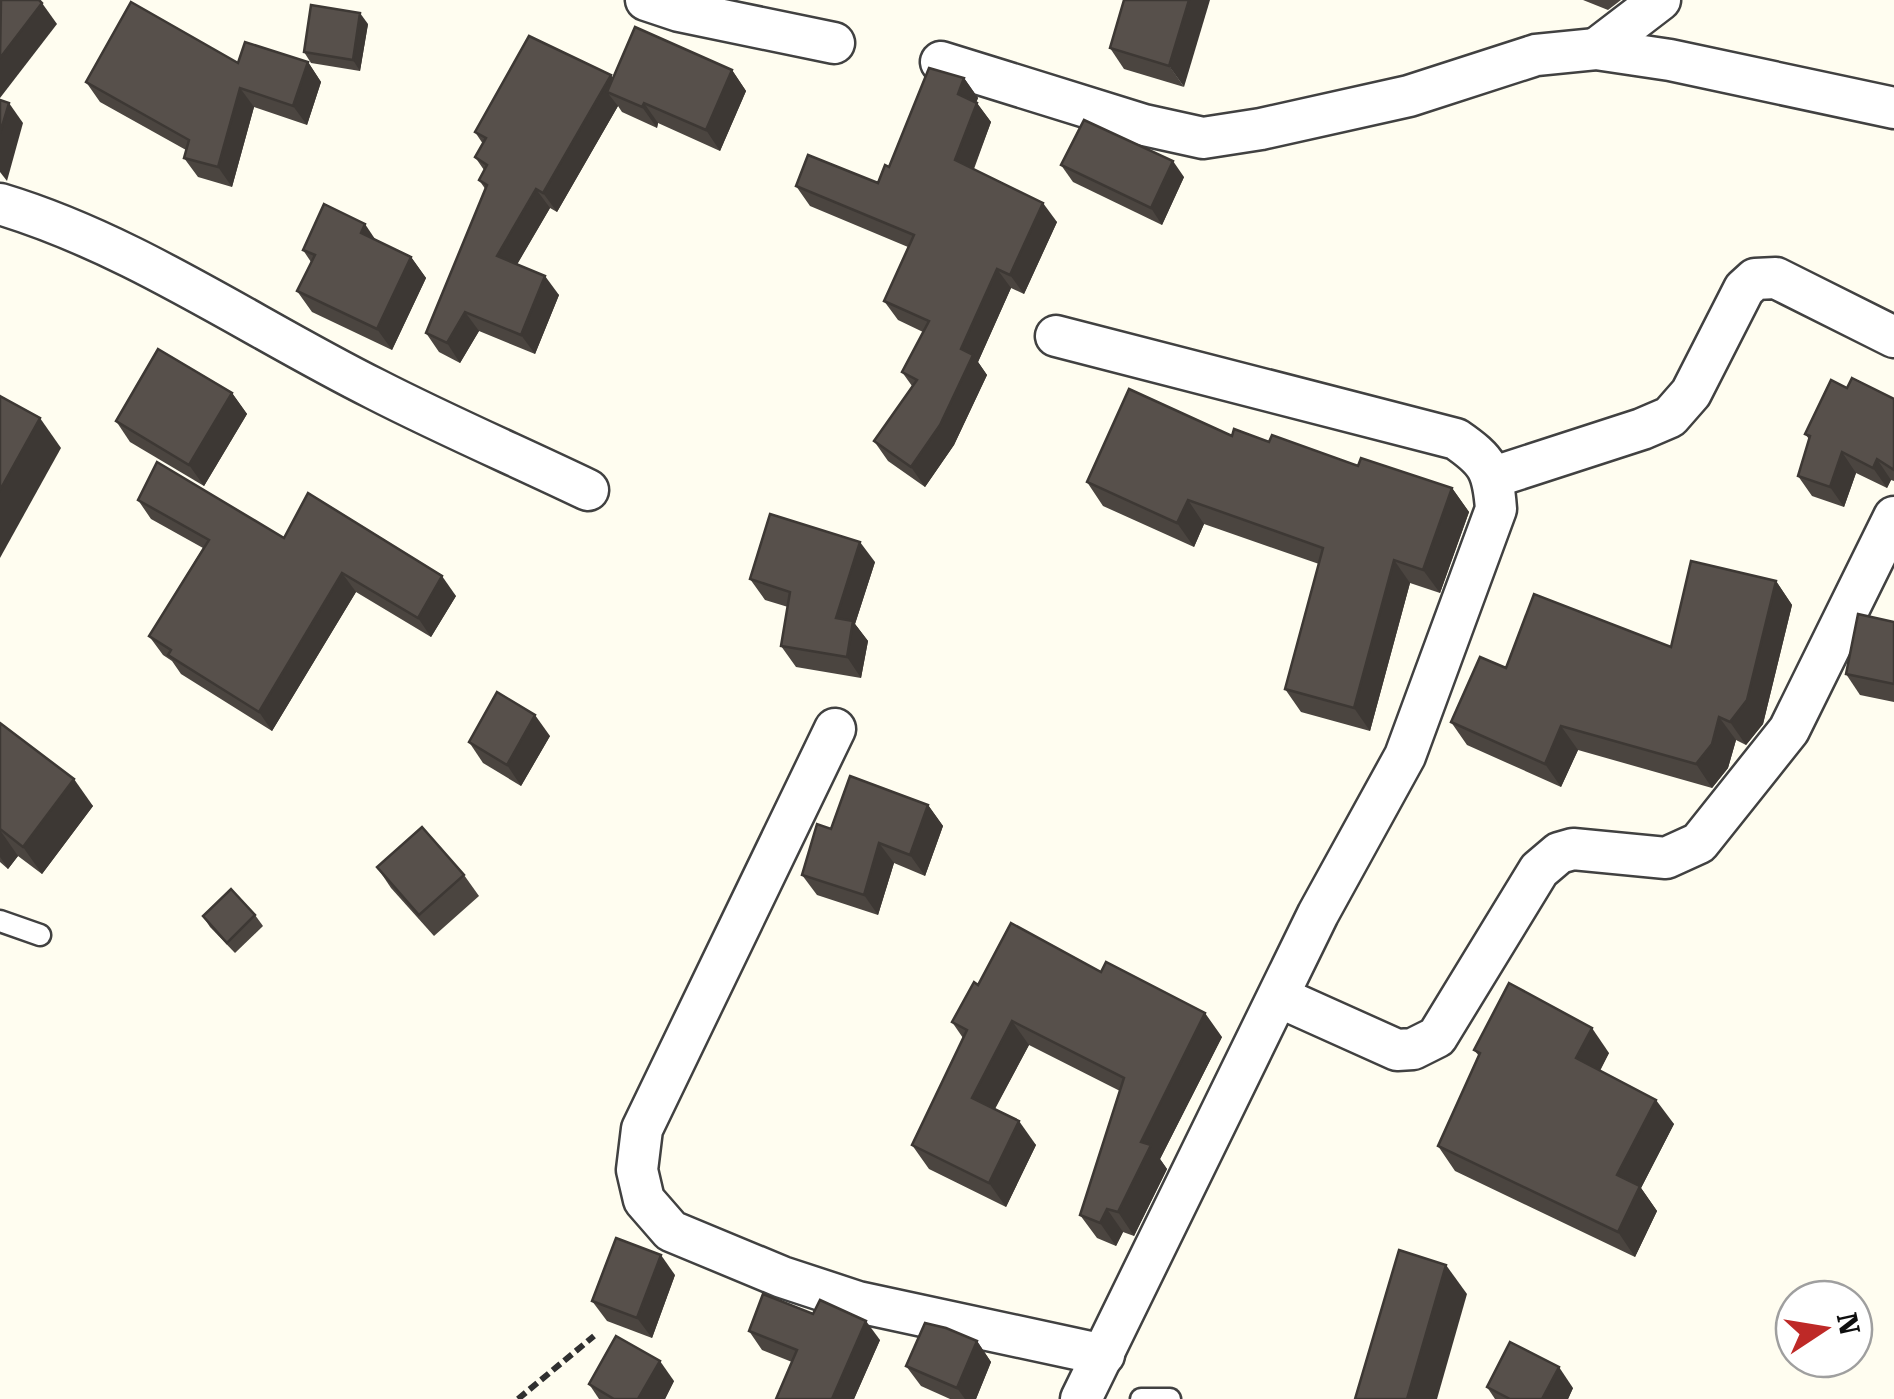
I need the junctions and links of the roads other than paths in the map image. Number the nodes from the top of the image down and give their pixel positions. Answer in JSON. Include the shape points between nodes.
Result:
{"nodes":[{"id":1,"x":646,"y":0,"type":"edge"},
{"id":2,"x":1660,"y":0,"type":"edge"},
{"id":3,"x":834,"y":43,"type":"dead end"},
{"id":4,"x":1596,"y":49,"type":"junction"},
{"id":5,"x":941,"y":62,"type":"dead end"},
{"id":6,"x":1894,"y":108,"type":"edge"},
{"id":7,"x":0,"y":204,"type":"edge"},
{"id":8,"x":1056,"y":336,"type":"dead end"},
{"id":9,"x":1894,"y":337,"type":"edge"},
{"id":10,"x":1494,"y":477,"type":"junction"},
{"id":11,"x":588,"y":490,"type":"dead end"},
{"id":12,"x":1894,"y":518,"type":"edge"},
{"id":13,"x":836,"y":729,"type":"dead end"},
{"id":14,"x":0,"y":921,"type":"edge"},
{"id":15,"x":40,"y":935,"type":"dead end"},
{"id":16,"x":1278,"y":997,"type":"junction"},
{"id":17,"x":1104,"y":1355,"type":"junction"},
{"id":18,"x":1082,"y":1399,"type":"edge"},
{"id":19,"x":1141,"y":1399,"type":"edge"},
{"id":20,"x":1170,"y":1399,"type":"edge"}],
"edges":[{"from":1,"to":3,"type":"street"},
{"from":2,"to":4,"type":"street"},
{"from":4,"to":5,"type":"street","via":[[1536,55],[1409,96],[1203,138]]},
{"from":4,"to":6,"type":"street"},
{"from":7,"to":11,"type":"street","via":[[168,276],[375,389]]},
{"from":8,"to":10,"type":"street","via":[[1456,440],[1480,456]]},
{"from":9,"to":10,"type":"street","via":[[1776,278],[1755,279],[1691,394],[1670,417]]},
{"from":10,"to":16,"type":"street","via":[[1496,508],[1404,756]]},
{"from":12,"to":16,"type":"street","via":[[1789,730],[1698,843],[1666,858],[1559,853],[1539,870],[1437,1036],[1414,1049],[1397,1050]]},
{"from":13,"to":17,"type":"street","via":[[642,1130],[637,1170],[644,1200],[670,1231],[782,1277],[858,1302]]},
{"from":14,"to":15,"type":"lane"},
{"from":16,"to":17,"type":"street"},
{"from":17,"to":18,"type":"street"},
{"from":19,"to":20,"type":"lane"}]}
